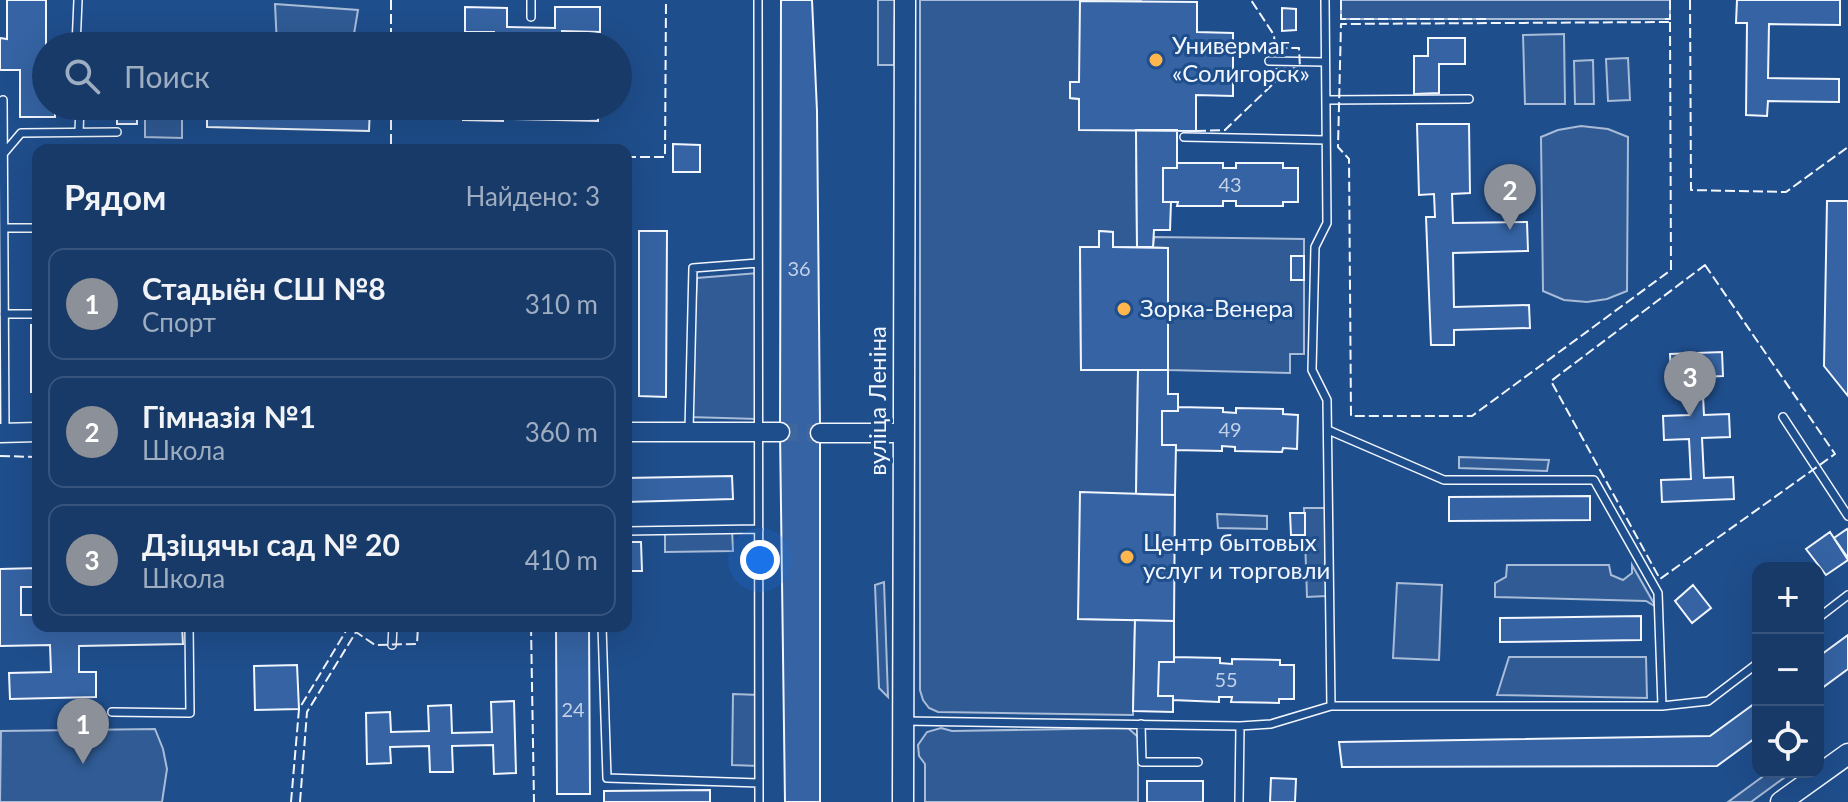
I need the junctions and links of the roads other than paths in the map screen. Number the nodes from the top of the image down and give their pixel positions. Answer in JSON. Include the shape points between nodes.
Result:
{"nodes":[{"id":1,"x":78,"y":0,"type":"edge"},
{"id":2,"x":531,"y":0,"type":"edge"},
{"id":3,"x":758,"y":0,"type":"edge"},
{"id":4,"x":905,"y":0,"type":"edge"},
{"id":5,"x":1325,"y":0,"type":"edge"},
{"id":6,"x":531,"y":17,"type":"dead end"},
{"id":7,"x":77,"y":32,"type":"edge"},
{"id":8,"x":1269,"y":61,"type":"dead end"},
{"id":9,"x":1325,"y":62,"type":"junction"},
{"id":10,"x":1469,"y":99,"type":"dead end"},
{"id":11,"x":3,"y":100,"type":"dead end"},
{"id":12,"x":1326,"y":100,"type":"junction"},
{"id":13,"x":79,"y":120,"type":"edge"},
{"id":14,"x":79,"y":132,"type":"junction"},
{"id":15,"x":117,"y":132,"type":"dead end"},
{"id":16,"x":1184,"y":137,"type":"dead end"},
{"id":17,"x":1326,"y":140,"type":"junction"},
{"id":18,"x":2,"y":154,"type":"edge"},
{"id":19,"x":4,"y":228,"type":"junction"},
{"id":20,"x":32,"y":228,"type":"edge"},
{"id":21,"x":758,"y":263,"type":"junction"},
{"id":22,"x":4,"y":314,"type":"junction"},
{"id":23,"x":32,"y":314,"type":"edge"},
{"id":24,"x":1783,"y":417,"type":"dead end"},
{"id":25,"x":1328,"y":430,"type":"junction"},
{"id":26,"x":3,"y":432,"type":"edge"},
{"id":27,"x":32,"y":432,"type":"edge"},
{"id":28,"x":632,"y":432,"type":"edge"},
{"id":29,"x":689,"y":432,"type":"junction"},
{"id":30,"x":759,"y":432,"type":"junction"},
{"id":31,"x":780,"y":432,"type":"tunnel mouth"},
{"id":32,"x":820,"y":433,"type":"tunnel mouth"},
{"id":33,"x":904,"y":433,"type":"junction"},
{"id":34,"x":1848,"y":516,"type":"edge"},
{"id":35,"x":759,"y":529,"type":"junction"},
{"id":36,"x":632,"y":531,"type":"edge"},
{"id":37,"x":1848,"y":595,"type":"edge"},
{"id":38,"x":1824,"y":613,"type":"edge"},
{"id":39,"x":189,"y":632,"type":"edge"},
{"id":40,"x":393,"y":632,"type":"edge"},
{"id":41,"x":602,"y":632,"type":"edge"},
{"id":42,"x":392,"y":645,"type":"dead end"},
{"id":43,"x":1752,"y":668,"type":"edge"},
{"id":44,"x":1331,"y":706,"type":"junction"},
{"id":45,"x":1662,"y":706,"type":"junction"},
{"id":46,"x":112,"y":712,"type":"dead end"},
{"id":47,"x":903,"y":721,"type":"junction"},
{"id":48,"x":1141,"y":724,"type":"junction"},
{"id":49,"x":1240,"y":726,"type":"junction"},
{"id":50,"x":1848,"y":754,"type":"edge"},
{"id":51,"x":1198,"y":762,"type":"dead end"},
{"id":52,"x":759,"y":783,"type":"junction"},
{"id":53,"x":759,"y":802,"type":"edge"},
{"id":54,"x":903,"y":802,"type":"edge"},
{"id":55,"x":1239,"y":802,"type":"edge"},
{"id":56,"x":1781,"y":802,"type":"edge"}],
"edges":[{"from":1,"to":7,"type":"lane"},
{"from":2,"to":6,"type":"lane"},
{"from":3,"to":21,"type":"lane"},
{"from":4,"to":33,"type":"main road","name":"вуліца Леніна"},
{"from":5,"to":9,"type":"lane"},
{"from":8,"to":9,"type":"lane"},
{"from":9,"to":12,"type":"lane"},
{"from":10,"to":12,"type":"lane"},
{"from":11,"to":18,"type":"lane"},
{"from":12,"to":17,"type":"lane"},
{"from":13,"to":14,"type":"lane"},
{"from":14,"to":15,"type":"lane"},
{"from":14,"to":18,"type":"lane","via":[[21,133]]},
{"from":16,"to":17,"type":"lane"},
{"from":17,"to":25,"type":"lane","via":[[1327,223],[1315,247],[1312,370],[1327,400]]},
{"from":18,"to":19,"type":"lane"},
{"from":19,"to":20,"type":"lane"},
{"from":19,"to":22,"type":"lane"},
{"from":21,"to":29,"type":"lane","via":[[693,268]]},
{"from":21,"to":30,"type":"lane"},
{"from":22,"to":23,"type":"lane"},
{"from":22,"to":26,"type":"lane"},
{"from":24,"to":34,"type":"lane"},
{"from":25,"to":44,"type":"lane"},
{"from":25,"to":45,"type":"lane","via":[[1444,480],[1594,480],[1658,593]]},
{"from":26,"to":27,"type":"street"},
{"from":28,"to":29,"type":"street"},
{"from":29,"to":30,"type":"street"},
{"from":30,"to":31,"type":"street"},
{"from":30,"to":35,"type":"lane"},
{"from":32,"to":33,"type":"street"},
{"from":33,"to":47,"type":"main road","name":"вуліца Леніна"},
{"from":35,"to":36,"type":"lane"},
{"from":35,"to":52,"type":"lane"},
{"from":37,"to":38,"type":"lane"},
{"from":39,"to":46,"type":"lane","via":[[190,713]]},
{"from":40,"to":42,"type":"lane"},
{"from":41,"to":52,"type":"lane","via":[[607,778]]},
{"from":43,"to":45,"type":"lane","via":[[1708,701]]},
{"from":44,"to":45,"type":"lane"},
{"from":44,"to":49,"type":"lane","via":[[1271,724]]},
{"from":47,"to":48,"type":"lane"},
{"from":47,"to":54,"type":"main road","name":"вуліца Леніна"},
{"from":48,"to":49,"type":"lane"},
{"from":48,"to":51,"type":"lane","via":[[1142,762]]},
{"from":49,"to":55,"type":"lane"},
{"from":50,"to":56,"type":"main road"},
{"from":52,"to":53,"type":"lane"}]}
